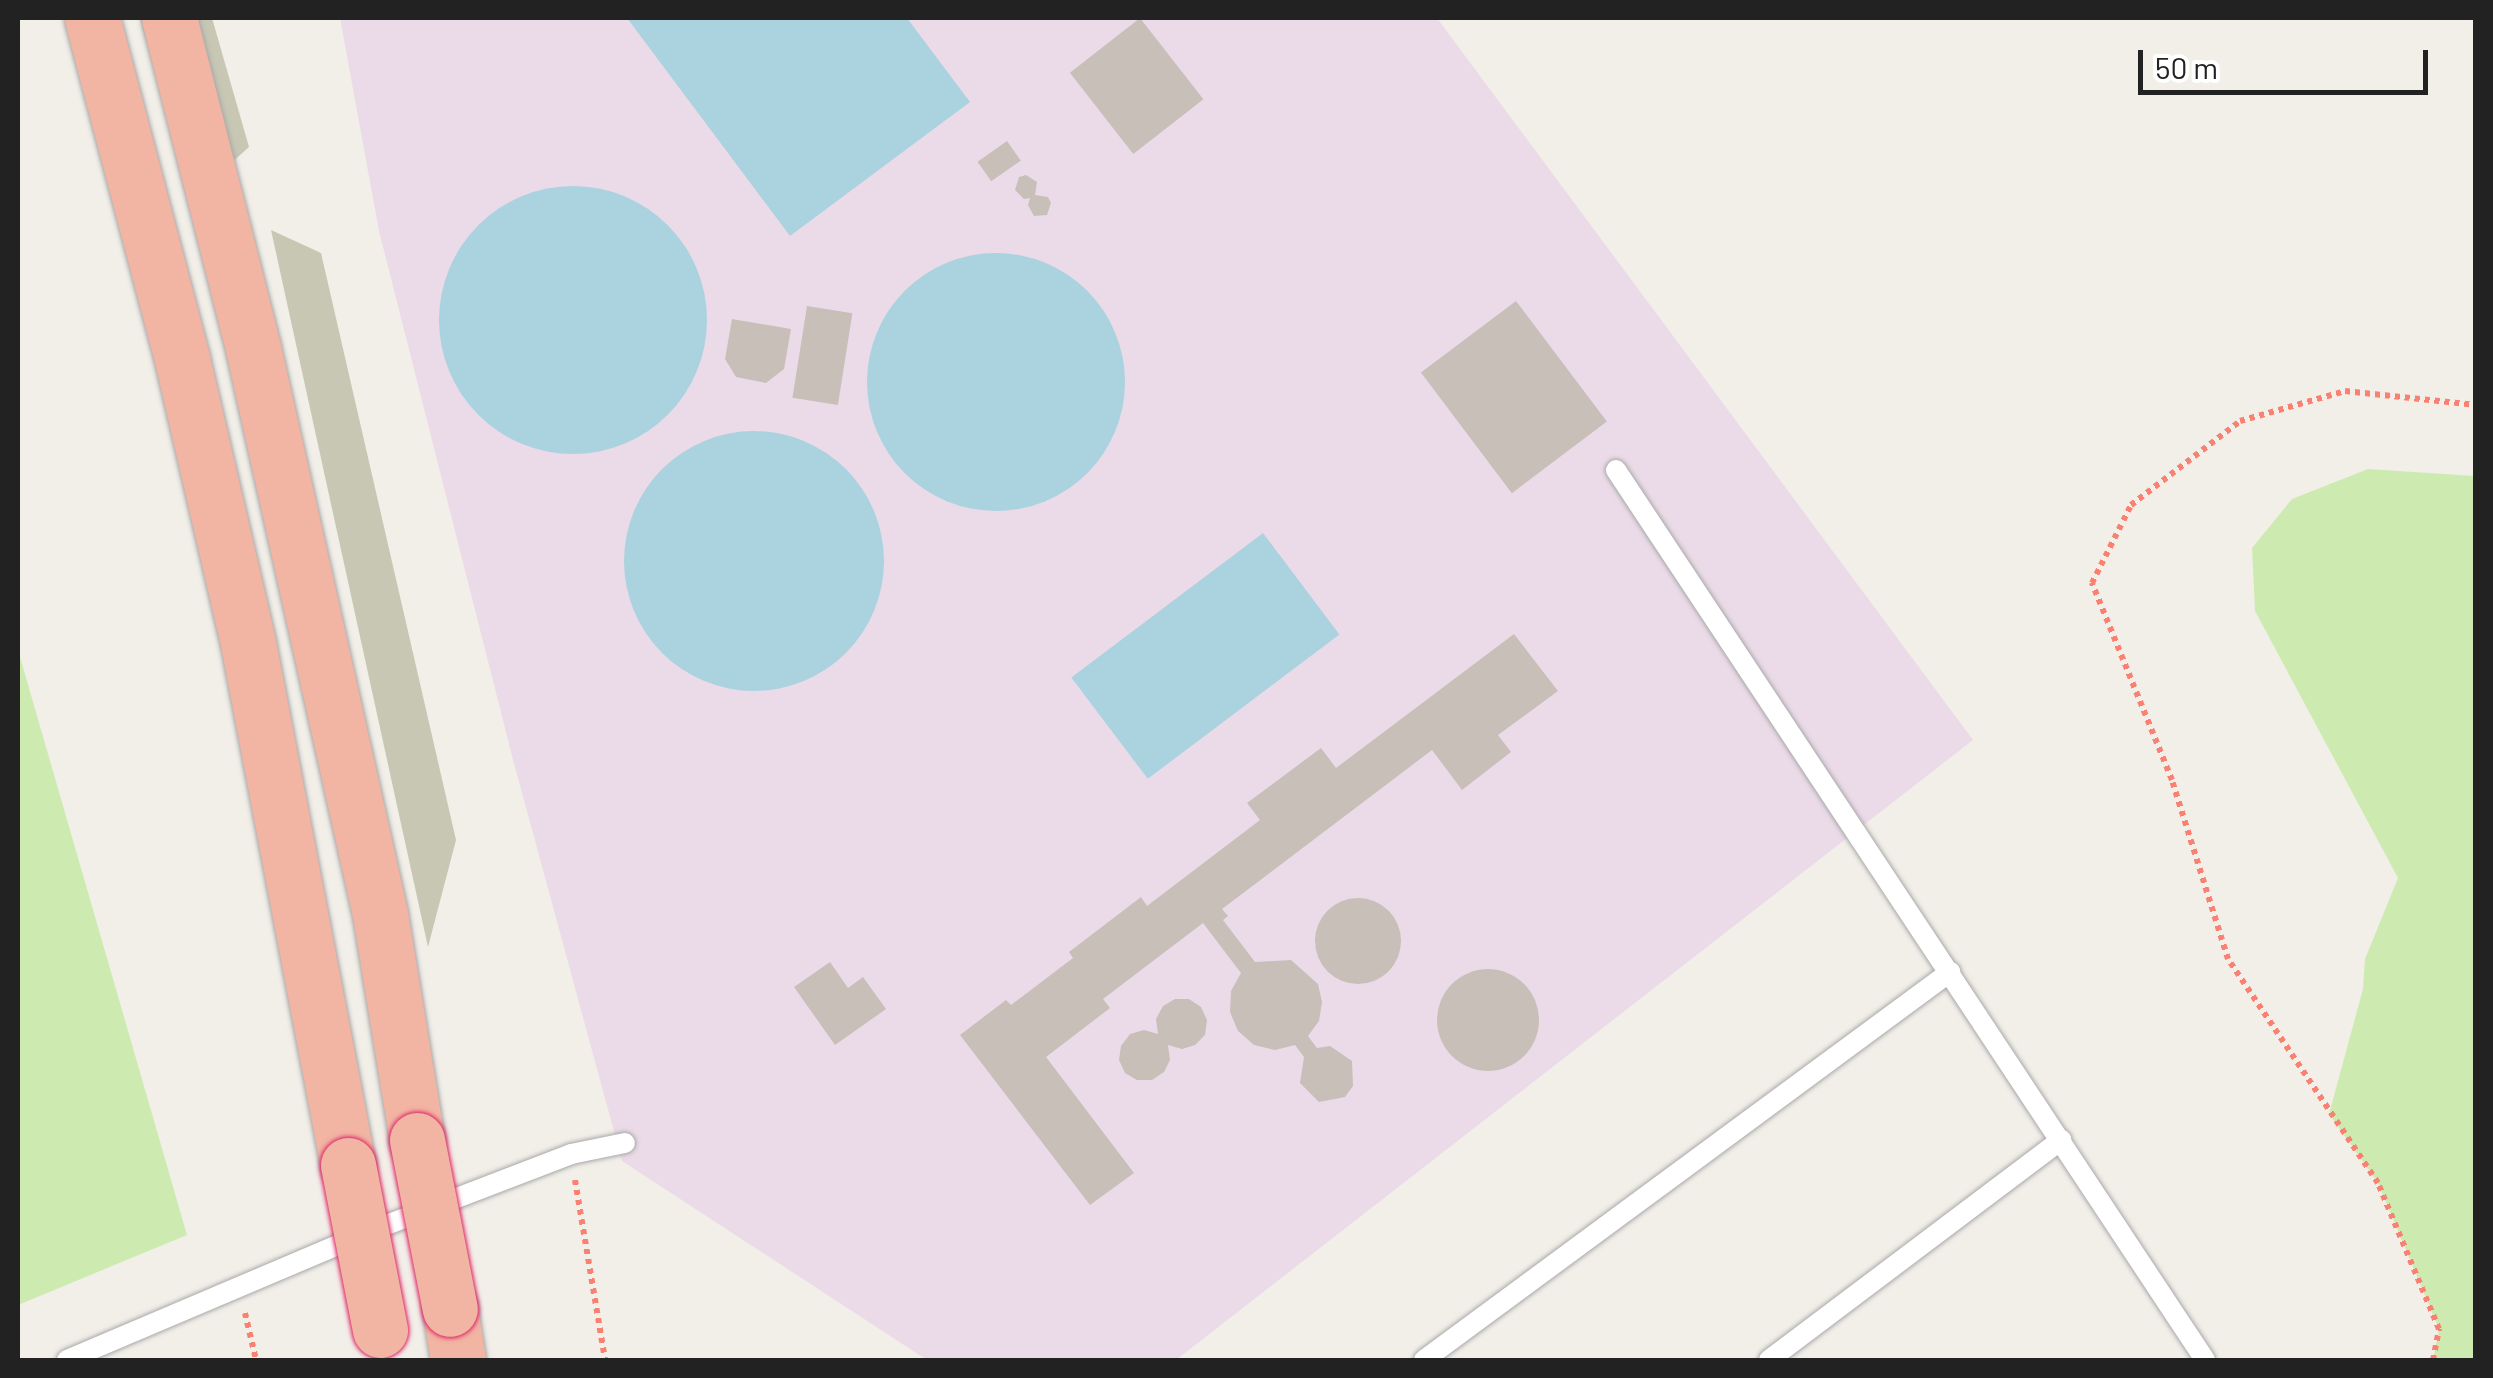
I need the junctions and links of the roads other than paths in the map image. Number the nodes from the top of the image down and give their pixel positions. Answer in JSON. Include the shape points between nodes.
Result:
{"nodes":[{"id":1,"x":92,"y":18,"type":"edge"},
{"id":2,"x":169,"y":18,"type":"edge"},
{"id":3,"x":1616,"y":470,"type":"dead end"},
{"id":4,"x":1950,"y":972,"type":"junction"},
{"id":5,"x":2061,"y":1140,"type":"junction"},
{"id":6,"x":625,"y":1143,"type":"dead end"},
{"id":7,"x":454,"y":1335,"type":"edge"},
{"id":8,"x":382,"y":1345,"type":"edge"},
{"id":9,"x":66,"y":1360,"type":"edge"},
{"id":10,"x":1424,"y":1360,"type":"edge"},
{"id":11,"x":1769,"y":1360,"type":"edge"},
{"id":12,"x":2205,"y":1360,"type":"edge"}],
"edges":[{"from":1,"to":8,"type":"highway","bridge":true,"via":[[248,643]]},
{"from":2,"to":7,"type":"highway","bridge":true,"via":[[216,192],[380,914]]},
{"from":3,"to":4,"type":"lane"},
{"from":4,"to":5,"type":"lane"},
{"from":4,"to":10,"type":"lane"},
{"from":5,"to":11,"type":"lane"},
{"from":5,"to":12,"type":"lane"},
{"from":6,"to":9,"type":"lane","via":[[571,1154]]}]}
